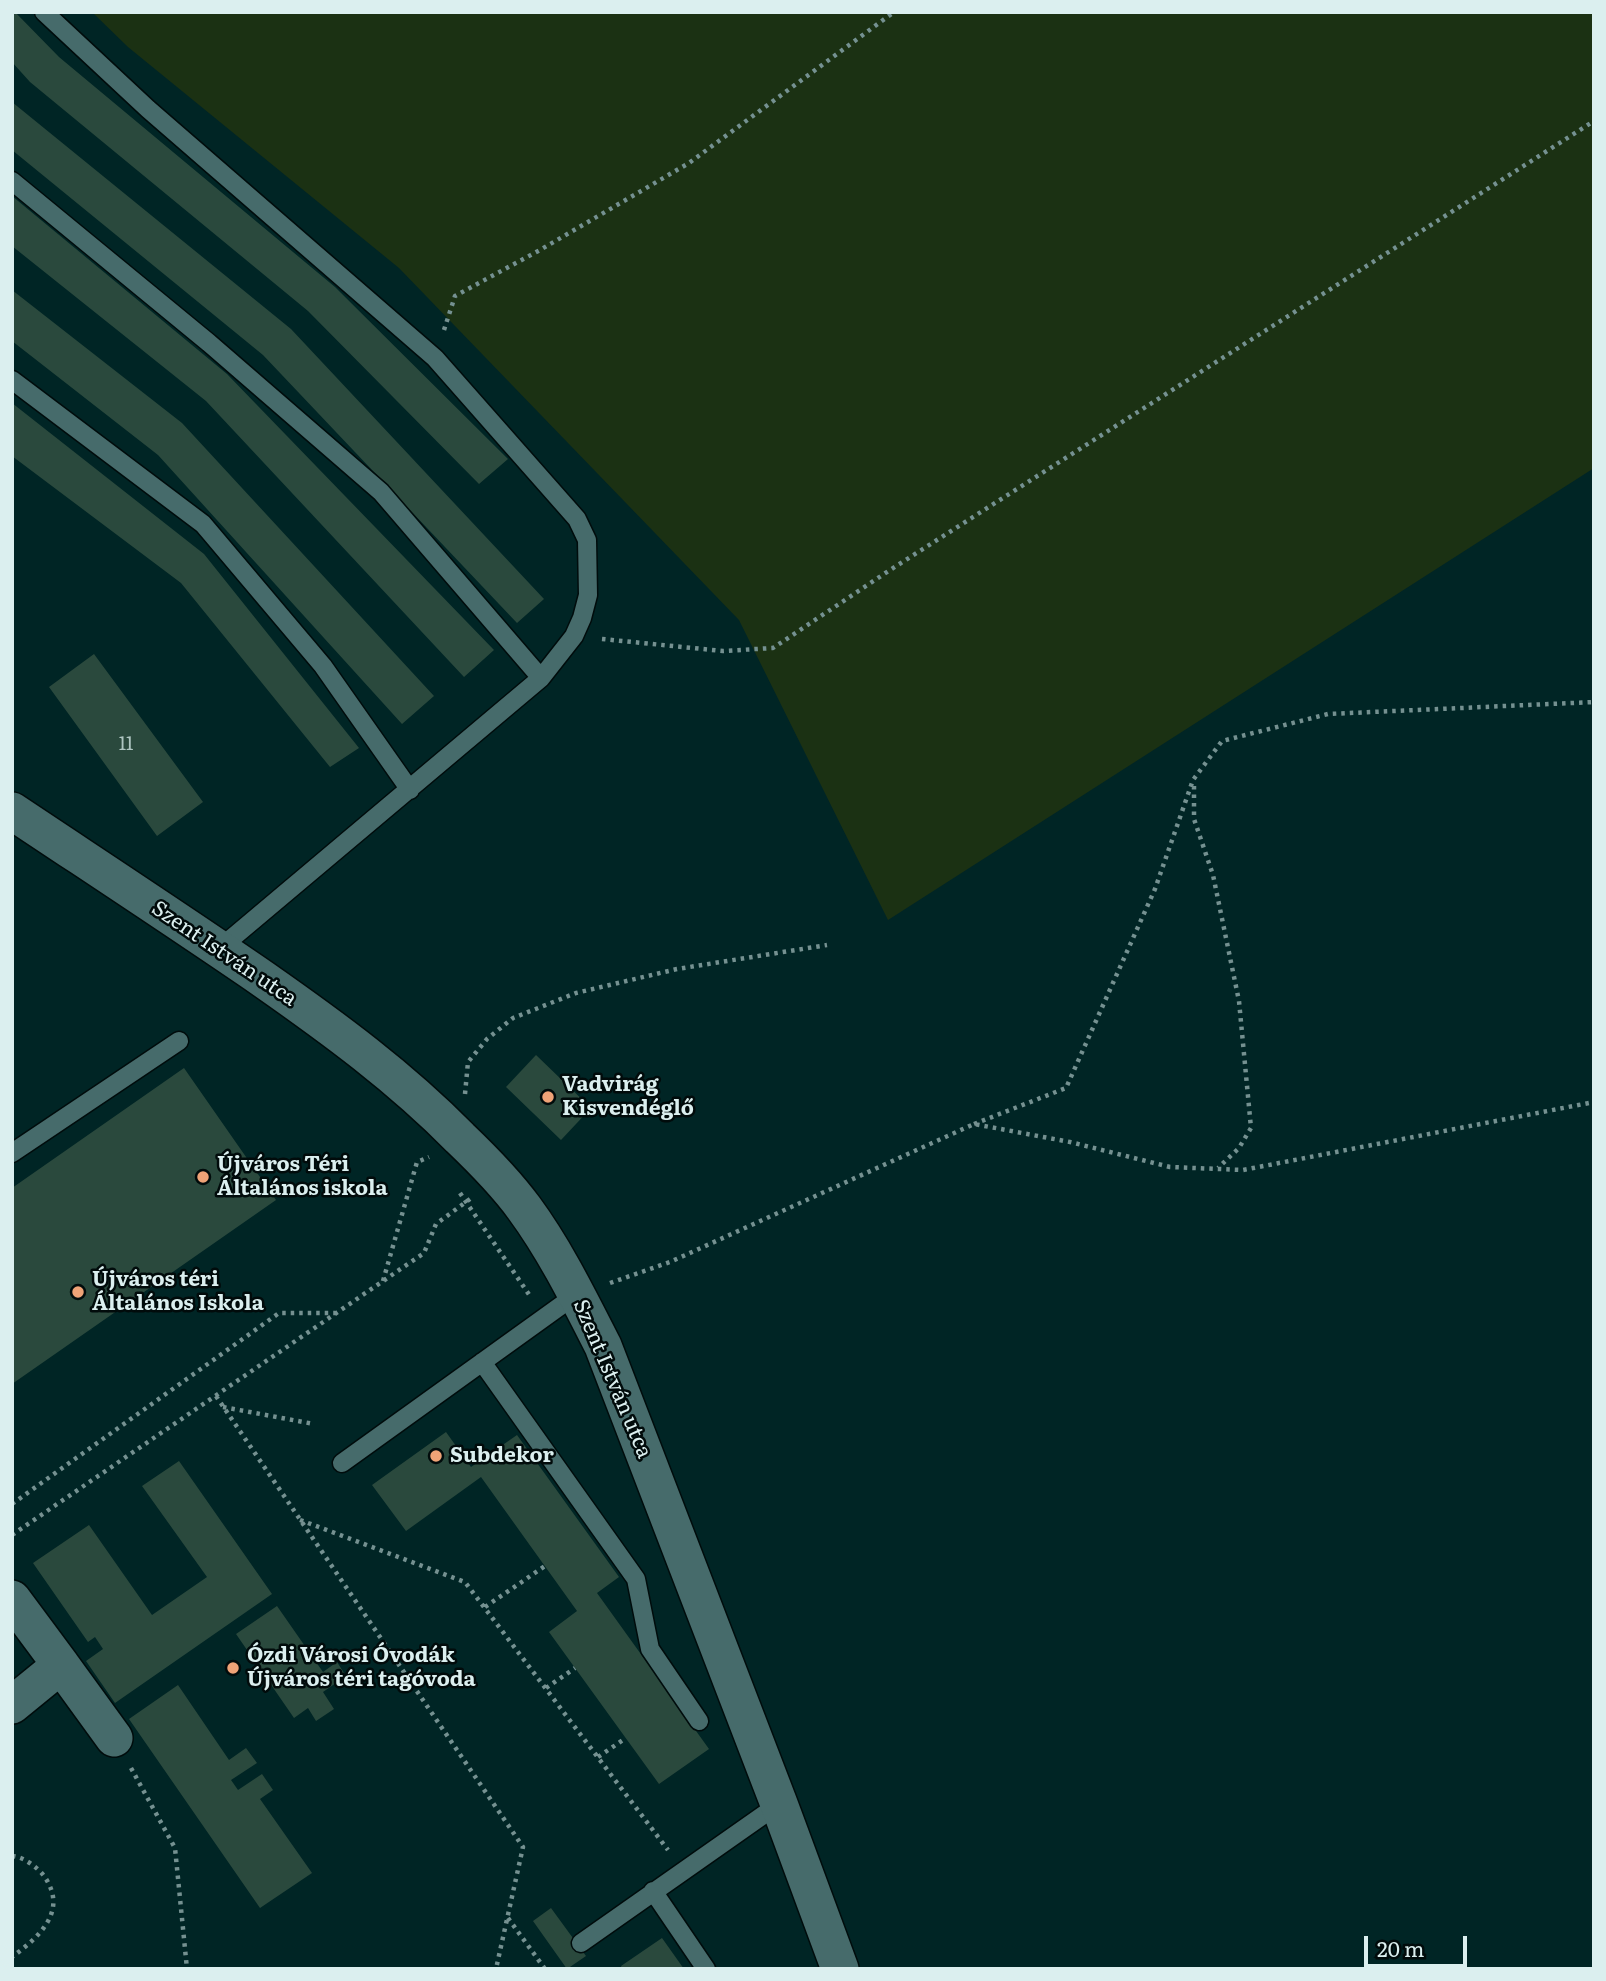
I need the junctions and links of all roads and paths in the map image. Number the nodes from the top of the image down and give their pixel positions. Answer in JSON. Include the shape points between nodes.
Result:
{"nodes":[{"id":1,"x":44,"y":12,"type":"edge"},
{"id":2,"x":894,"y":12,"type":"edge"},
{"id":3,"x":1594,"y":121,"type":"edge"},
{"id":4,"x":12,"y":181,"type":"edge"},
{"id":5,"x":435,"y":358,"type":"junction"},
{"id":6,"x":12,"y":380,"type":"edge"},
{"id":7,"x":574,"y":636,"type":"junction"},
{"id":8,"x":541,"y":677,"type":"junction"},
{"id":9,"x":1594,"y":702,"type":"edge"},
{"id":10,"x":1194,"y":780,"type":"junction"},
{"id":11,"x":410,"y":790,"type":"junction"},
{"id":12,"x":12,"y":811,"type":"edge"},
{"id":13,"x":827,"y":945,"type":"dead end"},
{"id":14,"x":219,"y":949,"type":"junction"},
{"id":15,"x":179,"y":1041,"type":"dead end"},
{"id":16,"x":1594,"y":1102,"type":"edge"},
{"id":17,"x":974,"y":1124,"type":"junction"},
{"id":18,"x":444,"y":1145,"type":"junction"},
{"id":19,"x":12,"y":1153,"type":"edge"},
{"id":20,"x":1217,"y":1168,"type":"junction"},
{"id":21,"x":499,"y":1178,"type":"junction"},
{"id":22,"x":454,"y":1184,"type":"dead end"},
{"id":23,"x":466,"y":1201,"type":"junction"},
{"id":24,"x":383,"y":1281,"type":"junction"},
{"id":25,"x":577,"y":1294,"type":"junction"},
{"id":26,"x":336,"y":1313,"type":"junction"},
{"id":27,"x":544,"y":1317,"type":"junction"},
{"id":28,"x":482,"y":1362,"type":"junction"},
{"id":29,"x":216,"y":1396,"type":"junction"},
{"id":30,"x":222,"y":1407,"type":"junction"},
{"id":31,"x":314,"y":1424,"type":"dead end"},
{"id":32,"x":342,"y":1463,"type":"dead end"},
{"id":33,"x":12,"y":1504,"type":"edge"},
{"id":34,"x":300,"y":1520,"type":"junction"},
{"id":35,"x":12,"y":1535,"type":"edge"},
{"id":36,"x":545,"y":1566,"type":"dead end"},
{"id":37,"x":12,"y":1599,"type":"edge"},
{"id":38,"x":485,"y":1607,"type":"junction"},
{"id":39,"x":61,"y":1665,"type":"junction"},
{"id":40,"x":575,"y":1668,"type":"dead end"},
{"id":41,"x":546,"y":1688,"type":"junction"},
{"id":42,"x":12,"y":1705,"type":"edge"},
{"id":43,"x":699,"y":1721,"type":"dead end"},
{"id":44,"x":114,"y":1738,"type":"joint"},
{"id":45,"x":626,"y":1738,"type":"dead end"},
{"id":46,"x":598,"y":1757,"type":"junction"},
{"id":47,"x":779,"y":1804,"type":"junction"},
{"id":48,"x":12,"y":1856,"type":"edge"},
{"id":49,"x":683,"y":1870,"type":"junction"},
{"id":50,"x":653,"y":1891,"type":"junction"},
{"id":51,"x":508,"y":1917,"type":"junction"},
{"id":52,"x":581,"y":1943,"type":"dead end"},
{"id":53,"x":12,"y":1957,"type":"edge"},
{"id":54,"x":187,"y":1969,"type":"edge"},
{"id":55,"x":496,"y":1969,"type":"edge"},
{"id":56,"x":545,"y":1969,"type":"edge"},
{"id":57,"x":706,"y":1969,"type":"edge"},
{"id":58,"x":840,"y":1969,"type":"edge"}],
"edges":[{"from":1,"to":5,"type":"lane","via":[[148,109]]},
{"from":2,"to":5,"type":"path","via":[[689,163],[455,296]]},
{"from":3,"to":7,"type":"path","via":[[773,649],[723,650]]},
{"from":4,"to":8,"type":"lane","via":[[381,492]]},
{"from":5,"to":7,"type":"lane","via":[[577,519],[587,540],[588,595]]},
{"from":6,"to":11,"type":"lane","via":[[203,524],[323,666]]},
{"from":7,"to":8,"type":"lane"},
{"from":8,"to":11,"type":"lane"},
{"from":9,"to":10,"type":"path","via":[[1328,714],[1222,741]]},
{"from":10,"to":17,"type":"path","via":[[1155,889],[1066,1088]]},
{"from":10,"to":20,"type":"path","via":[[1194,819],[1213,875],[1239,1001],[1251,1128]]},
{"from":11,"to":14,"type":"lane"},
{"from":12,"to":14,"type":"street","name":"Szent István utca"},
{"from":13,"to":18,"type":"path","via":[[677,969],[576,993],[513,1018],[486,1039],[468,1062],[467,1089]]},
{"from":14,"to":18,"type":"street","name":"Szent István utca","via":[[410,1089]]},
{"from":15,"to":19,"type":"lane"},
{"from":16,"to":20,"type":"path","via":[[1243,1170]]},
{"from":17,"to":20,"type":"path","via":[[1170,1167]]},
{"from":17,"to":25,"type":"path","via":[[670,1262]]},
{"from":18,"to":21,"type":"street","name":"Szent István utca"},
{"from":18,"to":24,"type":"path","via":[[417,1162]]},
{"from":21,"to":23,"type":"path"},
{"from":21,"to":25,"type":"street","name":"Szent István utca","via":[[525,1208]]},
{"from":22,"to":23,"type":"path"},
{"from":23,"to":24,"type":"path","via":[[436,1224],[424,1253]]},
{"from":23,"to":27,"type":"path"},
{"from":24,"to":26,"type":"path"},
{"from":25,"to":27,"type":"lane"},
{"from":25,"to":47,"type":"street","name":"Szent István utca","via":[[603,1346]]},
{"from":26,"to":29,"type":"path"},
{"from":26,"to":33,"type":"path","via":[[279,1312]]},
{"from":27,"to":28,"type":"lane"},
{"from":28,"to":32,"type":"lane"},
{"from":28,"to":43,"type":"lane","via":[[636,1579],[650,1649]]},
{"from":29,"to":30,"type":"path"},
{"from":29,"to":35,"type":"path"},
{"from":30,"to":31,"type":"path"},
{"from":30,"to":34,"type":"path"},
{"from":34,"to":38,"type":"path","via":[[465,1582]]},
{"from":34,"to":51,"type":"path","via":[[523,1847]]},
{"from":36,"to":38,"type":"path"},
{"from":37,"to":39,"type":"street"},
{"from":38,"to":41,"type":"path"},
{"from":39,"to":42,"type":"street"},
{"from":39,"to":44,"type":"street"},
{"from":40,"to":41,"type":"path"},
{"from":41,"to":46,"type":"path"},
{"from":44,"to":54,"type":"path","via":[[175,1849]]},
{"from":45,"to":46,"type":"path"},
{"from":46,"to":49,"type":"path"},
{"from":47,"to":49,"type":"lane"},
{"from":47,"to":58,"type":"street","name":"Szent István utca"},
{"from":48,"to":53,"type":"path","via":[[38,1869],[50,1886],[54,1905],[36,1940]]},
{"from":49,"to":50,"type":"lane"},
{"from":50,"to":52,"type":"lane"},
{"from":50,"to":57,"type":"lane"},
{"from":51,"to":55,"type":"path"},
{"from":51,"to":56,"type":"path"}]}
